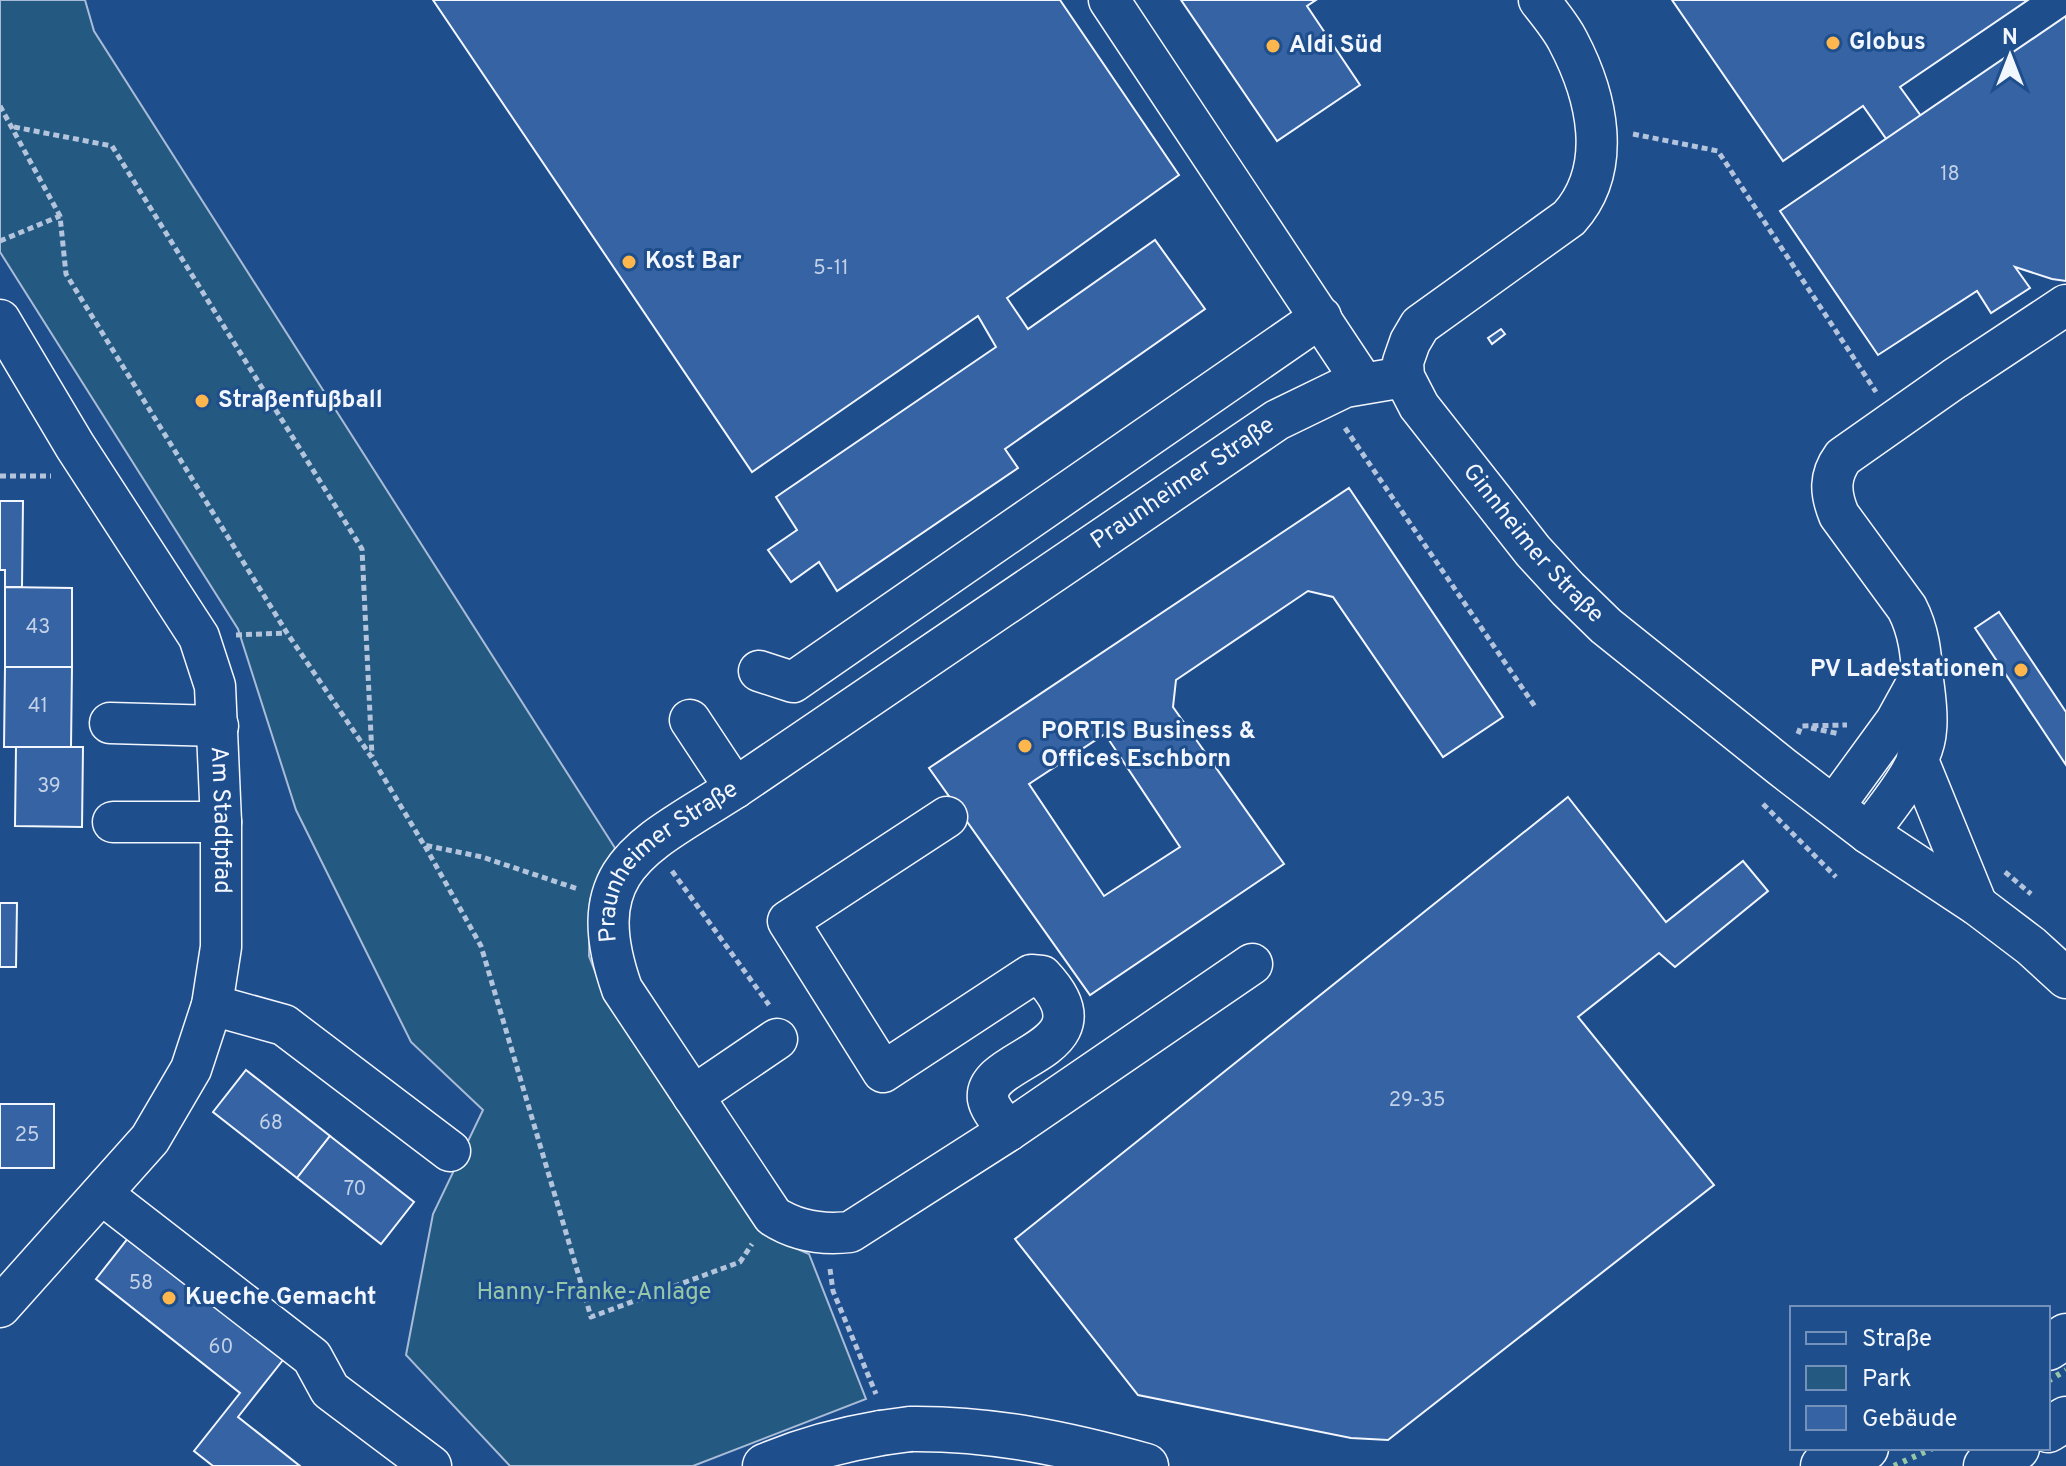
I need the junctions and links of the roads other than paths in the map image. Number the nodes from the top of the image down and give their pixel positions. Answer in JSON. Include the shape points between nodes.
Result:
{"nodes":[{"id":1,"x":1109,"y":0,"type":"edge"},
{"id":2,"x":1539,"y":0,"type":"edge"},
{"id":3,"x":2066,"y":305,"type":"edge"},
{"id":4,"x":1321,"y":317,"type":"junction"},
{"id":5,"x":0,"y":320,"type":"edge"},
{"id":6,"x":1404,"y":377,"type":"junction"},
{"id":7,"x":1363,"y":383,"type":"junction"},
{"id":8,"x":759,"y":671,"type":"dead end"},
{"id":9,"x":1923,"y":672,"type":"junction"},
{"id":10,"x":690,"y":720,"type":"dead end"},
{"id":11,"x":110,"y":723,"type":"dead end"},
{"id":12,"x":218,"y":726,"type":"junction"},
{"id":13,"x":1917,"y":758,"type":"junction"},
{"id":14,"x":735,"y":788,"type":"junction"},
{"id":15,"x":1834,"y":806,"type":"junction"},
{"id":16,"x":947,"y":817,"type":"dead end"},
{"id":17,"x":113,"y":822,"type":"dead end"},
{"id":18,"x":221,"y":822,"type":"junction"},
{"id":19,"x":1868,"y":833,"type":"junction"},
{"id":20,"x":1977,"y":905,"type":"junction"},
{"id":21,"x":1252,"y":964,"type":"dead end"},
{"id":22,"x":2066,"y":978,"type":"edge"},
{"id":23,"x":212,"y":1005,"type":"junction"},
{"id":24,"x":777,"y":1039,"type":"road end"},
{"id":25,"x":693,"y":1096,"type":"junction"},
{"id":26,"x":1008,"y":1131,"type":"junction"},
{"id":27,"x":450,"y":1151,"type":"dead end"},
{"id":28,"x":103,"y":1195,"type":"junction"},
{"id":29,"x":0,"y":1307,"type":"edge"},
{"id":30,"x":1861,"y":1450,"type":"edge"},
{"id":31,"x":2014,"y":1450,"type":"edge"},
{"id":32,"x":431,"y":1466,"type":"edge"},
{"id":33,"x":765,"y":1466,"type":"edge"},
{"id":34,"x":1146,"y":1466,"type":"edge"},
{"id":35,"x":1823,"y":1466,"type":"edge"},
{"id":36,"x":1986,"y":1466,"type":"edge"}],
"edges":[{"from":1,"to":4,"type":"street"},
{"from":2,"to":6,"type":"street","via":[[1567,39],[1588,84],[1597,159],[1589,188],[1569,218],[1420,325],[1403,362]]},
{"from":3,"to":9,"type":"street","via":[[1843,457],[1834,469],[1832,498],[1839,515],[1916,624]]},
{"from":4,"to":7,"type":"street"},
{"from":4,"to":8,"type":"street","via":[[793,682]]},
{"from":5,"to":12,"type":"street","name":"Am Stadtpfad","via":[[199,637],[215,686]]},
{"from":6,"to":7,"type":"street","name":"Praunheimer Straße"},
{"from":6,"to":15,"type":"street","name":"Ginnheimer Straße","via":[[1419,406],[1568,589],[1606,626]]},
{"from":7,"to":14,"type":"street","name":"Praunheimer Straße","via":[[1277,420]]},
{"from":9,"to":13,"type":"street","via":[[1926,730]]},
{"from":9,"to":15,"type":"street","via":[[1896,721]]},
{"from":10,"to":14,"type":"street"},
{"from":11,"to":12,"type":"street"},
{"from":12,"to":18,"type":"street","name":"Am Stadtpfad"},
{"from":13,"to":19,"type":"street"},
{"from":13,"to":20,"type":"street"},
{"from":14,"to":25,"type":"street","name":"Praunheimer Straße","via":[[632,859],[610,899],[612,960],[622,989]]},
{"from":15,"to":19,"type":"street","name":"Ginnheimer Straße"},
{"from":16,"to":26,"type":"street","via":[[788,921],[883,1072],[1031,975],[1042,976],[1060,1002],[1060,1029],[1053,1041],[1003,1071],[989,1091],[988,1100]]},
{"from":17,"to":18,"type":"street"},
{"from":18,"to":23,"type":"street","name":"Am Stadtpfad","via":[[221,947]]},
{"from":19,"to":20,"type":"street","name":"Ginnheimer Straße"},
{"from":20,"to":22,"type":"street","name":"Ginnheimer Straße"},
{"from":21,"to":26,"type":"street"},
{"from":23,"to":27,"type":"street","via":[[284,1025]]},
{"from":23,"to":28,"type":"street","name":"Am Stadtpfad","via":[[191,1069],[150,1139]]},
{"from":24,"to":25,"type":"street"},
{"from":25,"to":26,"type":"street","name":"Praunheimer Straße","via":[[773,1216],[787,1225],[826,1234],[850,1232]]},
{"from":28,"to":29,"type":"street","name":"Am Stadtpfad"},
{"from":28,"to":32,"type":"street","via":[[312,1357],[330,1390]]},
{"from":30,"to":35,"type":"highway"},
{"from":31,"to":36,"type":"highway"},
{"from":33,"to":34,"type":"highway","via":[[890,1422],[1067,1445]]}]}
